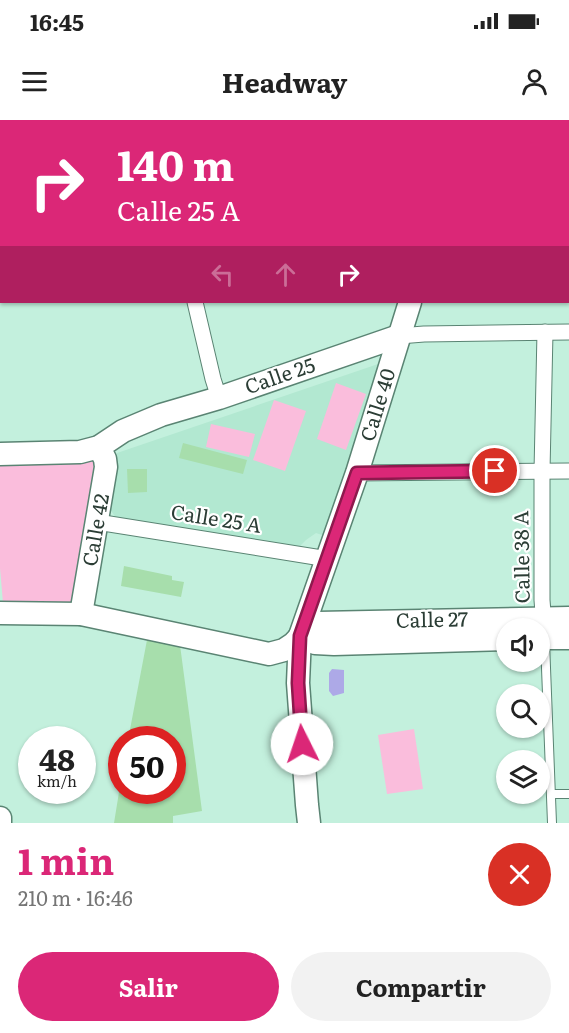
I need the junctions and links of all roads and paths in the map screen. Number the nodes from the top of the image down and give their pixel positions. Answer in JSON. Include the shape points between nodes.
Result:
{"nodes":[{"id":1,"x":195,"y":303,"type":"edge"},
{"id":2,"x":410,"y":303,"type":"edge"},
{"id":3,"x":545,"y":332,"type":"junction"},
{"id":4,"x":569,"y":332,"type":"edge"},
{"id":5,"x":399,"y":336,"type":"junction"},
{"id":6,"x":219,"y":398,"type":"junction"},
{"id":7,"x":99,"y":447,"type":"junction"},
{"id":8,"x":0,"y":454,"type":"edge"},
{"id":9,"x":542,"y":471,"type":"junction"},
{"id":10,"x":569,"y":471,"type":"edge"},
{"id":11,"x":357,"y":473,"type":"junction"},
{"id":12,"x":97,"y":522,"type":"junction"},
{"id":13,"x":328,"y":558,"type":"junction"},
{"id":14,"x":0,"y":613,"type":"edge"},
{"id":15,"x":81,"y":614,"type":"junction"},
{"id":16,"x":543,"y":618,"type":"edge"},
{"id":17,"x":569,"y":618,"type":"edge"},
{"id":18,"x":550,"y":628,"type":"edge"},
{"id":19,"x":496,"y":629,"type":"edge"},
{"id":20,"x":550,"y":633,"type":"edge"},
{"id":21,"x":300,"y":636,"type":"junction"},
{"id":22,"x":569,"y":638,"type":"edge"},
{"id":23,"x":496,"y":639,"type":"edge"},
{"id":24,"x":269,"y":654,"type":"junction"},
{"id":25,"x":545,"y":672,"type":"edge"},
{"id":26,"x":298,"y":683,"type":"junction"},
{"id":27,"x":551,"y":794,"type":"junction"},
{"id":28,"x":569,"y":794,"type":"edge"},
{"id":29,"x":0,"y":818,"type":"edge"},
{"id":30,"x":0,"y":823,"type":"edge"},
{"id":31,"x":309,"y":823,"type":"edge"},
{"id":32,"x":552,"y":823,"type":"edge"}],
"edges":[{"from":1,"to":6,"type":"street"},
{"from":2,"to":5,"type":"main road","name":"Calle 40"},
{"from":3,"to":4,"type":"street","name":"Calle 25"},
{"from":3,"to":5,"type":"street","name":"Calle 25"},
{"from":3,"to":9,"type":"street","name":"Calle 38 A"},
{"from":5,"to":6,"type":"main road","name":"Calle 25"},
{"from":5,"to":11,"type":"main road","name":"Calle 40"},
{"from":6,"to":7,"type":"main road","name":"Calle 25","via":[[123,430]]},
{"from":7,"to":8,"type":"main road","name":"Calle 25","via":[[80,452]]},
{"from":7,"to":12,"type":"main road","name":"Calle 42","via":[[106,467]]},
{"from":9,"to":10,"type":"street"},
{"from":9,"to":11,"type":"street"},
{"from":9,"to":16,"type":"street","name":"Calle 38 A"},
{"from":11,"to":13,"type":"main road","name":"Calle 40"},
{"from":12,"to":13,"type":"street","name":"Calle 25 A"},
{"from":12,"to":15,"type":"main road","name":"Calle 42"},
{"from":13,"to":21,"type":"main road","name":"Calle 40"},
{"from":14,"to":15,"type":"main road"},
{"from":15,"to":24,"type":"main road"},
{"from":17,"to":18,"type":"main road","name":"Calle 27"},
{"from":19,"to":21,"type":"main road","name":"Calle 27","via":[[318,623]]},
{"from":20,"to":22,"type":"main road","name":"Calle 27"},
{"from":21,"to":23,"type":"main road","name":"Calle 27","via":[[315,643],[334,644]]},
{"from":21,"to":24,"type":"main road","name":"Calle 27","via":[[284,650]]},
{"from":21,"to":26,"type":"main road","name":"Calle 40"},
{"from":24,"to":26,"type":"main road","via":[[292,669]]},
{"from":25,"to":27,"type":"lane"},
{"from":26,"to":31,"type":"main road","name":"Calle 40"},
{"from":27,"to":28,"type":"lane"},
{"from":27,"to":32,"type":"lane"},
{"from":29,"to":30,"type":"main road"}]}
